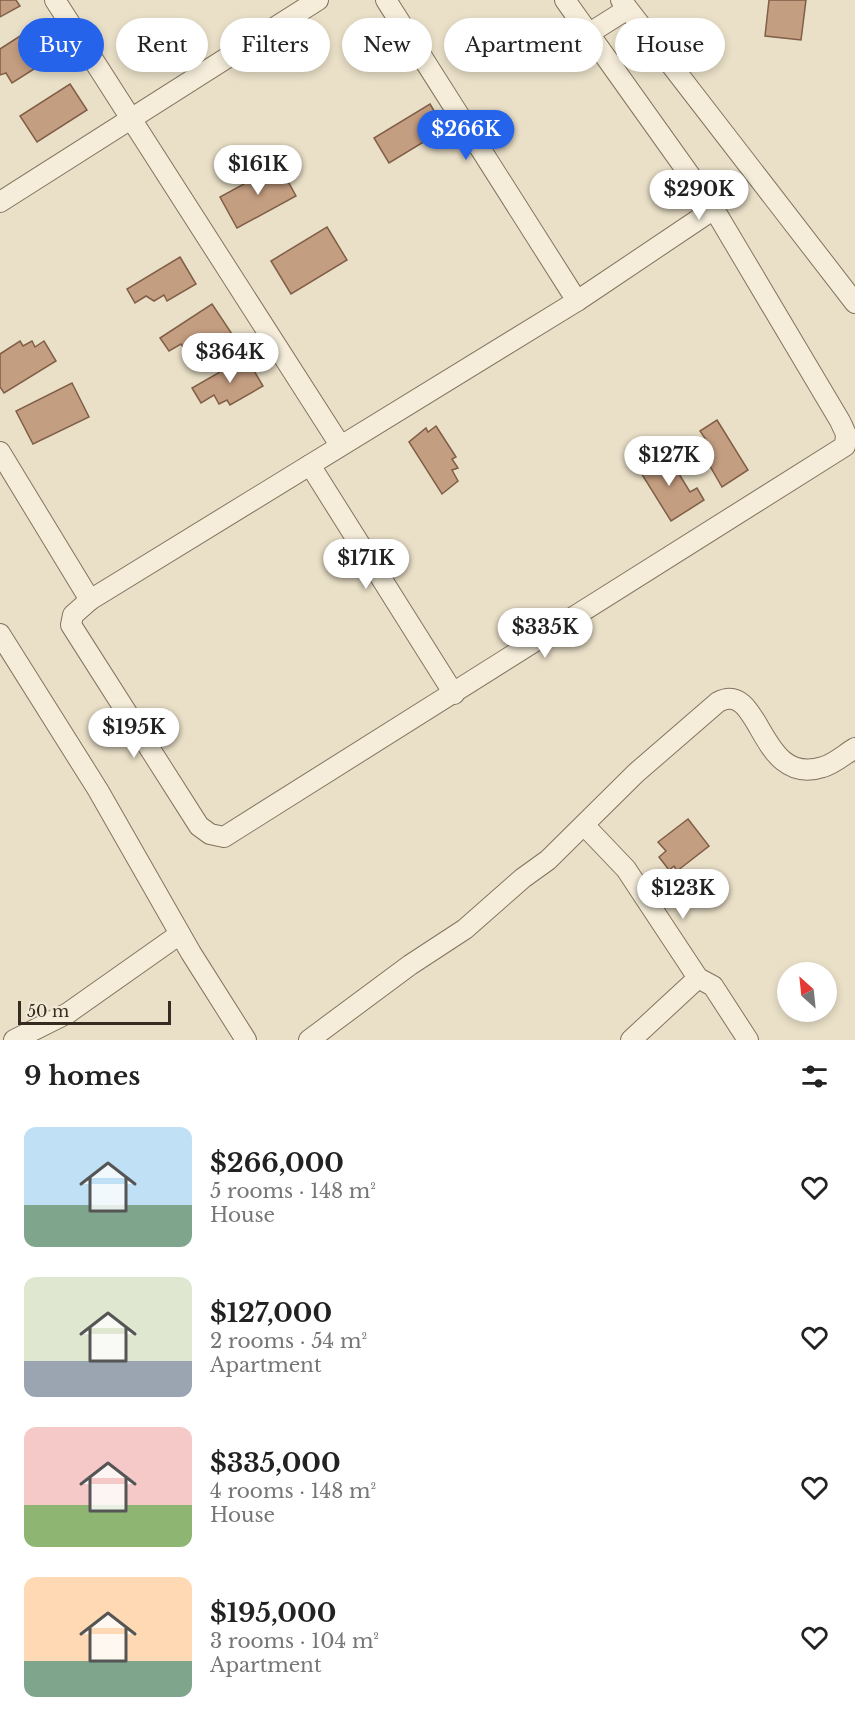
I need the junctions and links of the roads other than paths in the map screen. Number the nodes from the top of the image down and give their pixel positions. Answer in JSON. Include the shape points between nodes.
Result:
{"nodes":[{"id":1,"x":55,"y":0,"type":"edge"},
{"id":2,"x":318,"y":0,"type":"edge"},
{"id":3,"x":386,"y":0,"type":"edge"},
{"id":4,"x":565,"y":0,"type":"edge"},
{"id":5,"x":624,"y":5,"type":"edge"},
{"id":6,"x":577,"y":18,"type":"edge"},
{"id":7,"x":603,"y":22,"type":"edge"},
{"id":8,"x":603,"y":55,"type":"edge"},
{"id":9,"x":130,"y":119,"type":"junction"},
{"id":10,"x":0,"y":202,"type":"edge"},
{"id":11,"x":714,"y":209,"type":"junction"},
{"id":12,"x":577,"y":301,"type":"junction"},
{"id":13,"x":855,"y":303,"type":"edge"},
{"id":14,"x":340,"y":445,"type":"junction"},
{"id":15,"x":0,"y":452,"type":"edge"},
{"id":16,"x":310,"y":465,"type":"junction"},
{"id":17,"x":90,"y":600,"type":"junction"},
{"id":18,"x":0,"y":634,"type":"edge"},
{"id":19,"x":454,"y":694,"type":"junction"},
{"id":20,"x":855,"y":748,"type":"edge"},
{"id":21,"x":585,"y":826,"type":"junction"},
{"id":22,"x":180,"y":934,"type":"junction"},
{"id":23,"x":698,"y":978,"type":"junction"},
{"id":24,"x":14,"y":1040,"type":"edge"},
{"id":25,"x":246,"y":1040,"type":"edge"},
{"id":26,"x":309,"y":1040,"type":"edge"},
{"id":27,"x":632,"y":1040,"type":"edge"},
{"id":28,"x":748,"y":1040,"type":"edge"}],
"edges":[{"from":1,"to":9,"type":"street"},
{"from":2,"to":9,"type":"street"},
{"from":3,"to":12,"type":"street"},
{"from":4,"to":6,"type":"street"},
{"from":5,"to":7,"type":"street"},
{"from":5,"to":13,"type":"street"},
{"from":8,"to":11,"type":"street"},
{"from":9,"to":10,"type":"street"},
{"from":9,"to":14,"type":"street"},
{"from":11,"to":12,"type":"street"},
{"from":11,"to":19,"type":"street","via":[[840,421],[846,434],[845,446]]},
{"from":12,"to":14,"type":"street"},
{"from":14,"to":16,"type":"street"},
{"from":15,"to":17,"type":"street"},
{"from":16,"to":17,"type":"street"},
{"from":16,"to":19,"type":"street"},
{"from":17,"to":19,"type":"street","via":[[73,615],[71,626],[199,826],[210,834],[224,837]]},
{"from":18,"to":22,"type":"street","via":[[92,780]]},
{"from":20,"to":21,"type":"street","via":[[824,767],[790,766],[777,758],[752,713],[734,698],[725,698],[707,709],[636,773]]},
{"from":21,"to":23,"type":"street","via":[[626,869]]},
{"from":21,"to":26,"type":"street","via":[[465,929]]},
{"from":22,"to":24,"type":"street","via":[[68,1013]]},
{"from":22,"to":25,"type":"street"},
{"from":23,"to":27,"type":"street"},
{"from":23,"to":28,"type":"street","via":[[713,986]]}]}
